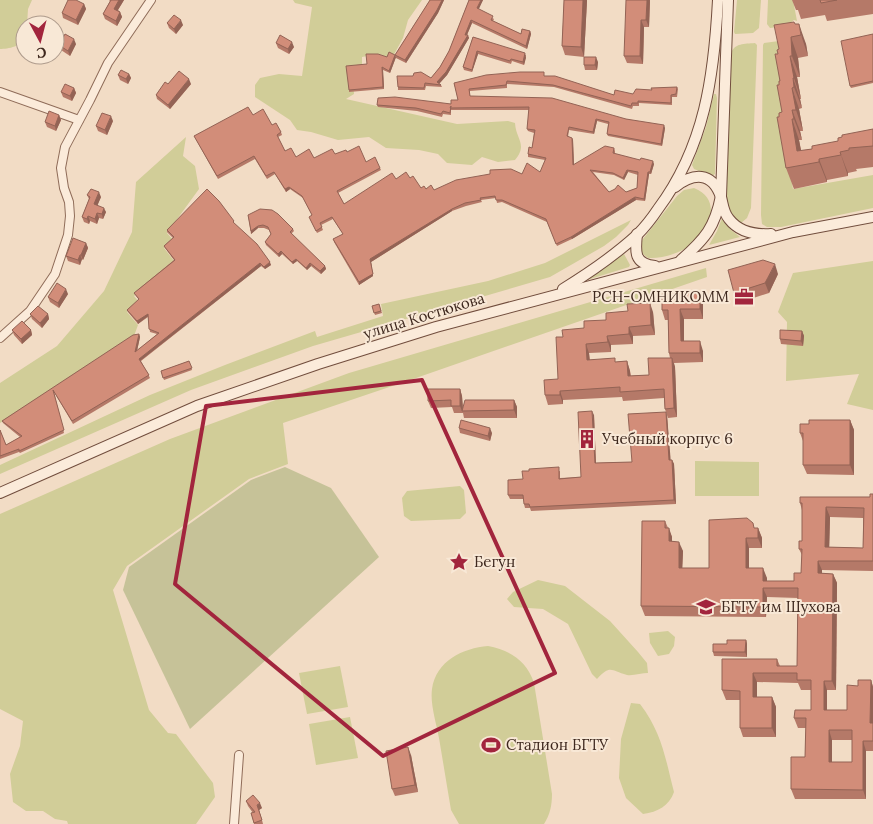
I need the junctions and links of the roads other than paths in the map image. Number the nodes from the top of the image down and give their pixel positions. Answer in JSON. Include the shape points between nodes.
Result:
{"nodes":[{"id":1,"x":151,"y":0,"type":"edge"},
{"id":2,"x":718,"y":0,"type":"edge"},
{"id":3,"x":728,"y":0,"type":"edge"},
{"id":4,"x":0,"y":92,"type":"edge"},
{"id":5,"x":79,"y":120,"type":"junction"},
{"id":6,"x":674,"y":188,"type":"junction"},
{"id":7,"x":721,"y":196,"type":"junction"},
{"id":8,"x":873,"y":217,"type":"edge"},
{"id":9,"x":792,"y":232,"type":"junction"},
{"id":10,"x":637,"y":234,"type":"junction"},
{"id":11,"x":678,"y":262,"type":"junction"},
{"id":12,"x":661,"y":266,"type":"junction"},
{"id":13,"x":554,"y":295,"type":"junction"},
{"id":14,"x":0,"y":338,"type":"edge"},
{"id":15,"x":0,"y":493,"type":"edge"},
{"id":16,"x":239,"y":755,"type":"dead end"},
{"id":17,"x":234,"y":824,"type":"edge"}],
"edges":[{"from":1,"to":5,"type":"street","via":[[108,63]]},
{"from":2,"to":6,"type":"main road","via":[[704,115]]},
{"from":3,"to":7,"type":"main road"},
{"from":4,"to":5,"type":"street"},
{"from":5,"to":14,"type":"street","via":[[65,147],[61,168],[70,216],[68,235],[55,274],[30,311]]},
{"from":6,"to":7,"type":"main road","via":[[693,176],[705,177]]},
{"from":6,"to":10,"type":"main road"},
{"from":7,"to":9,"type":"main road","via":[[724,211],[740,230],[763,235]]},
{"from":7,"to":11,"type":"main road","via":[[710,230]]},
{"from":8,"to":9,"type":"main road","name":"улица Костюкова"},
{"from":9,"to":11,"type":"main road","name":"улица Костюкова"},
{"from":10,"to":12,"type":"main road","via":[[636,248],[640,261]]},
{"from":10,"to":13,"type":"main road","via":[[594,269]]},
{"from":11,"to":12,"type":"main road","name":"улица Костюкова"},
{"from":12,"to":13,"type":"main road","name":"улица Костюкова"},
{"from":13,"to":15,"type":"main road","name":"улица Костюкова","via":[[436,327],[197,406]]},
{"from":16,"to":17,"type":"street"}]}
